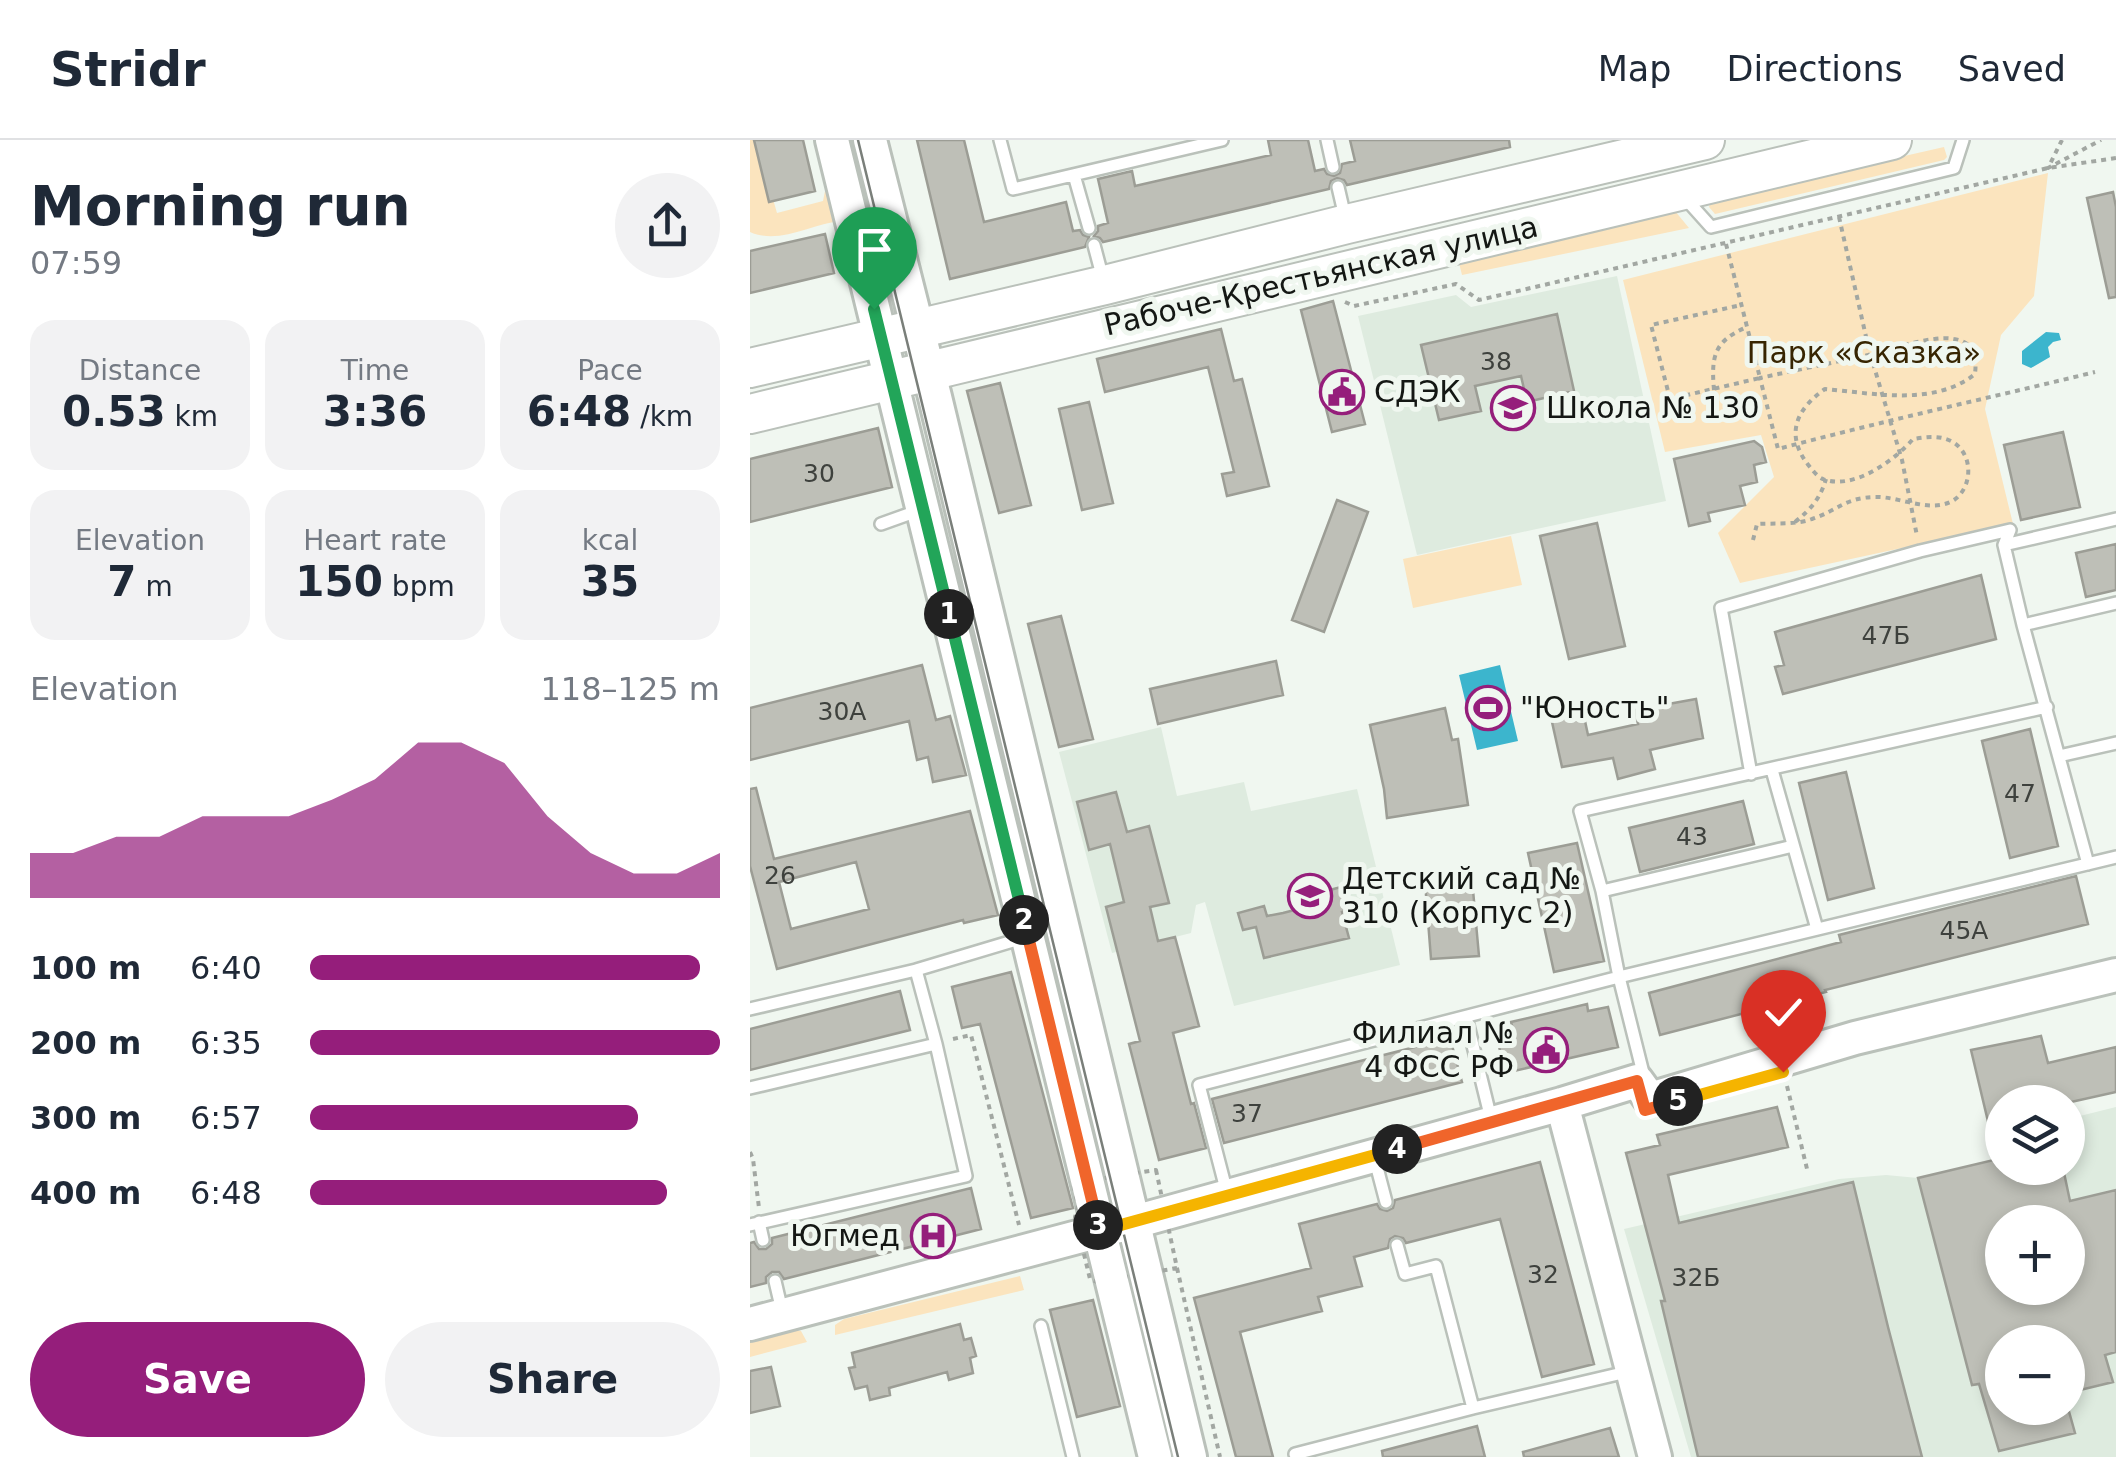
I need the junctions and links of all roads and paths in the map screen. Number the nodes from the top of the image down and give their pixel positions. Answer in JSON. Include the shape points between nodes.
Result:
{"nodes":[{"id":1,"x":832,"y":140,"type":"edge"},
{"id":2,"x":870,"y":140,"type":"edge"},
{"id":3,"x":1000,"y":140,"type":"edge"},
{"id":4,"x":1222,"y":140,"type":"edge"},
{"id":5,"x":1326,"y":140,"type":"edge"},
{"id":6,"x":1704,"y":140,"type":"edge"},
{"id":7,"x":1892,"y":140,"type":"edge"},
{"id":8,"x":1963,"y":140,"type":"edge"},
{"id":9,"x":2062,"y":140,"type":"edge"},
{"id":10,"x":2100,"y":140,"type":"edge"},
{"id":11,"x":2116,"y":158,"type":"edge"},
{"id":12,"x":1333,"y":167,"type":"dead end"},
{"id":13,"x":2048,"y":168,"type":"junction"},
{"id":14,"x":1074,"y":175,"type":"junction"},
{"id":15,"x":1338,"y":187,"type":"dead end"},
{"id":16,"x":1678,"y":190,"type":"junction"},
{"id":17,"x":1839,"y":217,"type":"junction"},
{"id":18,"x":1347,"y":224,"type":"junction"},
{"id":19,"x":1089,"y":228,"type":"dead end"},
{"id":20,"x":1726,"y":244,"type":"junction"},
{"id":21,"x":1094,"y":245,"type":"dead end"},
{"id":22,"x":1105,"y":285,"type":"junction"},
{"id":23,"x":1741,"y":304,"type":"junction"},
{"id":24,"x":1354,"y":306,"type":"dead end"},
{"id":25,"x":1747,"y":327,"type":"junction"},
{"id":26,"x":918,"y":329,"type":"junction"},
{"id":27,"x":881,"y":337,"type":"junction"},
{"id":28,"x":1870,"y":354,"type":"junction"},
{"id":29,"x":750,"y":368,"type":"edge"},
{"id":30,"x":929,"y":370,"type":"junction"},
{"id":31,"x":2095,"y":372,"type":"dead end"},
{"id":32,"x":1760,"y":378,"type":"junction"},
{"id":33,"x":892,"y":380,"type":"junction"},
{"id":34,"x":1714,"y":390,"type":"junction"},
{"id":35,"x":1882,"y":396,"type":"junction"},
{"id":36,"x":750,"y":414,"type":"edge"},
{"id":37,"x":1890,"y":422,"type":"junction"},
{"id":38,"x":1796,"y":444,"type":"junction"},
{"id":39,"x":1900,"y":454,"type":"junction"},
{"id":40,"x":1826,"y":479,"type":"junction"},
{"id":41,"x":1910,"y":502,"type":"junction"},
{"id":42,"x":923,"y":508,"type":"junction"},
{"id":43,"x":2116,"y":520,"type":"edge"},
{"id":44,"x":1795,"y":522,"type":"junction"},
{"id":45,"x":882,"y":524,"type":"dead end"},
{"id":46,"x":1753,"y":540,"type":"dead end"},
{"id":47,"x":2004,"y":545,"type":"junction"},
{"id":48,"x":1920,"y":551,"type":"junction"},
{"id":49,"x":2116,"y":604,"type":"edge"},
{"id":50,"x":2023,"y":625,"type":"junction"},
{"id":51,"x":2047,"y":707,"type":"junction"},
{"id":52,"x":2116,"y":744,"type":"edge"},
{"id":53,"x":2060,"y":756,"type":"junction"},
{"id":54,"x":1772,"y":770,"type":"junction"},
{"id":55,"x":1751,"y":774,"type":"junction"},
{"id":56,"x":1794,"y":846,"type":"junction"},
{"id":57,"x":2116,"y":857,"type":"edge"},
{"id":58,"x":2088,"y":864,"type":"junction"},
{"id":59,"x":1602,"y":890,"type":"junction"},
{"id":60,"x":1818,"y":930,"type":"junction"},
{"id":61,"x":1028,"y":936,"type":"junction"},
{"id":62,"x":916,"y":970,"type":"junction"},
{"id":63,"x":2116,"y":975,"type":"edge"},
{"id":64,"x":1620,"y":977,"type":"junction"},
{"id":65,"x":750,"y":1009,"type":"edge"},
{"id":66,"x":1466,"y":1016,"type":"junction"},
{"id":67,"x":936,"y":1044,"type":"junction"},
{"id":68,"x":1783,"y":1072,"type":"dead end"},
{"id":69,"x":750,"y":1088,"type":"edge"},
{"id":70,"x":1650,"y":1099,"type":"junction"},
{"id":71,"x":1562,"y":1104,"type":"junction"},
{"id":72,"x":1492,"y":1122,"type":"junction"},
{"id":73,"x":750,"y":1152,"type":"edge"},
{"id":74,"x":1374,"y":1156,"type":"junction"},
{"id":75,"x":1808,"y":1174,"type":"dead end"},
{"id":76,"x":1228,"y":1195,"type":"junction"},
{"id":77,"x":1386,"y":1202,"type":"dead end"},
{"id":78,"x":1134,"y":1222,"type":"junction"},
{"id":79,"x":754,"y":1224,"type":"edge"},
{"id":80,"x":1020,"y":1230,"type":"dead end"},
{"id":81,"x":1099,"y":1231,"type":"junction"},
{"id":82,"x":763,"y":1240,"type":"dead end"},
{"id":83,"x":1397,"y":1246,"type":"dead end"},
{"id":84,"x":1177,"y":1268,"type":"dead end"},
{"id":85,"x":774,"y":1281,"type":"dead end"},
{"id":86,"x":783,"y":1315,"type":"junction"},
{"id":87,"x":750,"y":1324,"type":"edge"},
{"id":88,"x":1040,"y":1326,"type":"dead end"},
{"id":89,"x":1631,"y":1370,"type":"junction"},
{"id":90,"x":1474,"y":1408,"type":"junction"},
{"id":91,"x":1295,"y":1454,"type":"dead end"},
{"id":92,"x":1073,"y":1457,"type":"edge"},
{"id":93,"x":1155,"y":1457,"type":"edge"},
{"id":94,"x":1190,"y":1457,"type":"edge"},
{"id":95,"x":1220,"y":1457,"type":"edge"},
{"id":96,"x":1655,"y":1457,"type":"edge"}],
"edges":[{"from":1,"to":27,"type":"street"},
{"from":2,"to":26,"type":"street"},
{"from":3,"to":14,"type":"lane","via":[[1013,189]]},
{"from":4,"to":14,"type":"lane"},
{"from":5,"to":12,"type":"lane"},
{"from":6,"to":18,"type":"main road","name":"Рабоче-Крестьянская улица","via":[[1591,161]]},
{"from":7,"to":16,"type":"main road","name":"Рабоче-Крестьянская улица"},
{"from":8,"to":16,"type":"lane","via":[[1954,168],[1710,227]]},
{"from":9,"to":13,"type":"path"},
{"from":10,"to":13,"type":"path"},
{"from":11,"to":13,"type":"path"},
{"from":13,"to":17,"type":"path"},
{"from":14,"to":19,"type":"lane"},
{"from":15,"to":18,"type":"lane"},
{"from":16,"to":30,"type":"main road","name":"Рабоче-Крестьянская улица"},
{"from":17,"to":20,"type":"path"},
{"from":17,"to":28,"type":"path"},
{"from":18,"to":22,"type":"main road","name":"Рабоче-Крестьянская улица"},
{"from":20,"to":23,"type":"path"},
{"from":20,"to":24,"type":"path","via":[[1478,300],[1456,284]]},
{"from":21,"to":22,"type":"lane"},
{"from":22,"to":26,"type":"main road","name":"Рабоче-Крестьянская улица"},
{"from":23,"to":25,"type":"path"},
{"from":23,"to":34,"type":"path","via":[[1651,325],[1670,399]]},
{"from":25,"to":32,"type":"path"},
{"from":25,"to":34,"type":"path","via":[[1718,348]]},
{"from":26,"to":27,"type":"main road","name":"Рабоче-Крестьянская улица"},
{"from":26,"to":30,"type":"street"},
{"from":27,"to":29,"type":"main road","name":"Рабоче-Крестьянская улица"},
{"from":27,"to":33,"type":"street"},
{"from":28,"to":32,"type":"path"},
{"from":28,"to":35,"type":"path"},
{"from":28,"to":35,"type":"path","via":[[1952,338],[1968,344],[1977,360],[1975,374],[1946,388]]},
{"from":30,"to":33,"type":"main road","name":"Рабоче-Крестьянская улица"},
{"from":30,"to":78,"type":"street"},
{"from":31,"to":37,"type":"path"},
{"from":32,"to":34,"type":"path"},
{"from":32,"to":38,"type":"path","via":[[1778,449]]},
{"from":33,"to":36,"type":"main road","name":"Рабоче-Крестьянская улица"},
{"from":33,"to":42,"type":"street"},
{"from":35,"to":37,"type":"path"},
{"from":35,"to":38,"type":"path","via":[[1826,389],[1808,401]]},
{"from":37,"to":38,"type":"path"},
{"from":37,"to":39,"type":"path"},
{"from":38,"to":40,"type":"path","via":[[1808,466]]},
{"from":39,"to":40,"type":"path","via":[[1846,481]]},
{"from":39,"to":41,"type":"path"},
{"from":39,"to":41,"type":"path","via":[[1913,438],[1932,436],[1963,450],[1968,468],[1966,487],[1952,501]]},
{"from":40,"to":44,"type":"path","via":[[1821,495]]},
{"from":41,"to":44,"type":"path","via":[[1851,499]]},
{"from":41,"to":48,"type":"path"},
{"from":42,"to":45,"type":"lane"},
{"from":42,"to":61,"type":"street"},
{"from":43,"to":47,"type":"lane"},
{"from":44,"to":46,"type":"path","via":[[1757,524]]},
{"from":47,"to":48,"type":"lane","via":[[2010,530]]},
{"from":47,"to":50,"type":"lane"},
{"from":48,"to":55,"type":"lane","via":[[1721,608]]},
{"from":49,"to":50,"type":"lane"},
{"from":50,"to":51,"type":"lane"},
{"from":51,"to":53,"type":"lane"},
{"from":51,"to":54,"type":"lane"},
{"from":52,"to":53,"type":"lane"},
{"from":53,"to":58,"type":"lane"},
{"from":54,"to":55,"type":"lane"},
{"from":54,"to":56,"type":"lane"},
{"from":55,"to":59,"type":"lane","via":[[1580,811]]},
{"from":56,"to":59,"type":"lane"},
{"from":56,"to":60,"type":"lane"},
{"from":57,"to":58,"type":"lane"},
{"from":58,"to":60,"type":"lane"},
{"from":59,"to":64,"type":"lane"},
{"from":60,"to":64,"type":"lane"},
{"from":61,"to":62,"type":"lane"},
{"from":61,"to":81,"type":"street"},
{"from":62,"to":65,"type":"lane"},
{"from":62,"to":67,"type":"lane"},
{"from":63,"to":70,"type":"street","via":[[1855,1038]]},
{"from":64,"to":66,"type":"lane"},
{"from":64,"to":70,"type":"lane"},
{"from":66,"to":72,"type":"lane"},
{"from":66,"to":76,"type":"lane","via":[[1199,1085]]},
{"from":67,"to":69,"type":"lane"},
{"from":67,"to":79,"type":"lane","via":[[966,1176]]},
{"from":67,"to":80,"type":"path","via":[[971,1034]]},
{"from":68,"to":75,"type":"path"},
{"from":70,"to":71,"type":"street","via":[[1637,1081]]},
{"from":71,"to":72,"type":"street"},
{"from":71,"to":89,"type":"street"},
{"from":72,"to":74,"type":"street"},
{"from":73,"to":79,"type":"path","via":[[760,1196]]},
{"from":74,"to":76,"type":"street"},
{"from":74,"to":77,"type":"lane"},
{"from":76,"to":78,"type":"street"},
{"from":78,"to":81,"type":"street"},
{"from":78,"to":94,"type":"street"},
{"from":79,"to":82,"type":"lane"},
{"from":81,"to":86,"type":"street"},
{"from":81,"to":93,"type":"street"},
{"from":83,"to":90,"type":"lane","via":[[1405,1274],[1436,1266]]},
{"from":84,"to":95,"type":"path"},
{"from":85,"to":86,"type":"lane"},
{"from":86,"to":87,"type":"street"},
{"from":88,"to":92,"type":"lane"},
{"from":89,"to":90,"type":"lane"},
{"from":89,"to":96,"type":"street"},
{"from":90,"to":91,"type":"lane"}]}
